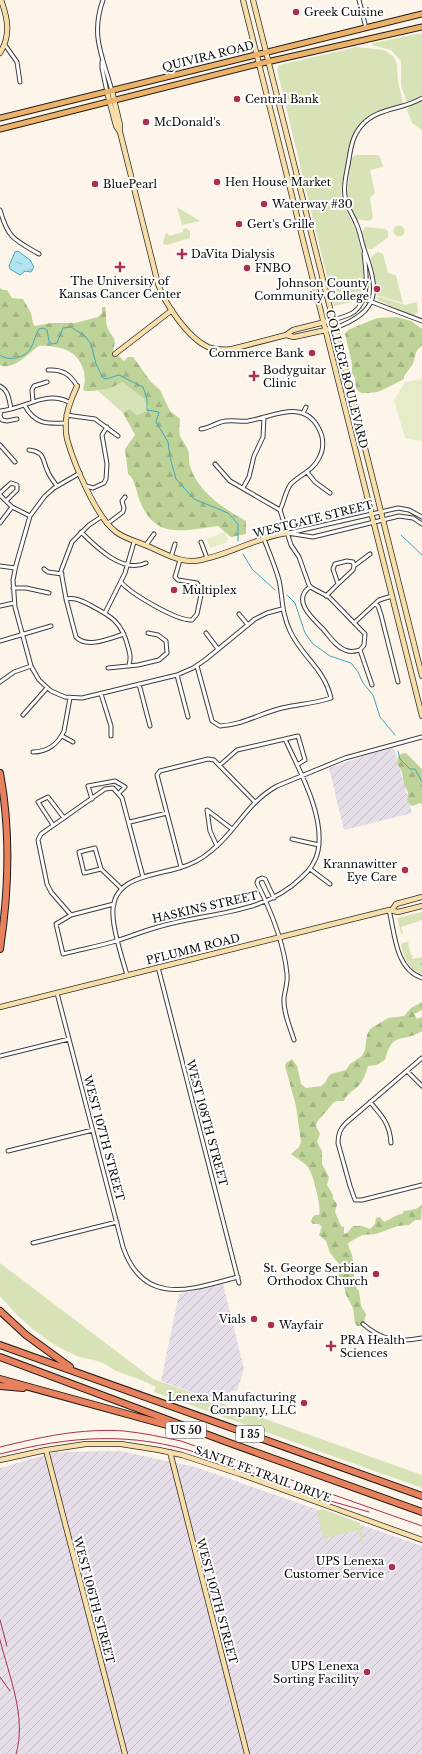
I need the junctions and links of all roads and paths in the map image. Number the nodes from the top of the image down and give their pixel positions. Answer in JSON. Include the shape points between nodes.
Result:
{"nodes":[{"id":1,"x":1,"y":0,"type":"edge"},
{"id":2,"x":103,"y":0,"type":"edge"},
{"id":3,"x":243,"y":0,"type":"edge"},
{"id":4,"x":253,"y":0,"type":"edge"},
{"id":5,"x":359,"y":0,"type":"edge"},
{"id":6,"x":422,"y":14,"type":"edge"},
{"id":7,"x":422,"y":27,"type":"edge"},
{"id":8,"x":366,"y":28,"type":"junction"},
{"id":9,"x":5,"y":45,"type":"junction"},
{"id":10,"x":266,"y":52,"type":"junction"},
{"id":11,"x":0,"y":53,"type":"edge"},
{"id":12,"x":256,"y":54,"type":"junction"},
{"id":13,"x":269,"y":62,"type":"junction"},
{"id":14,"x":258,"y":64,"type":"junction"},
{"id":15,"x":20,"y":82,"type":"dead end"},
{"id":16,"x":110,"y":92,"type":"junction"},
{"id":17,"x":422,"y":98,"type":"edge"},
{"id":18,"x":112,"y":101,"type":"junction"},
{"id":19,"x":0,"y":118,"type":"edge"},
{"id":20,"x":0,"y":129,"type":"edge"},
{"id":21,"x":0,"y":210,"type":"edge"},
{"id":22,"x":363,"y":247,"type":"junction"},
{"id":23,"x":39,"y":254,"type":"dead end"},
{"id":24,"x":364,"y":299,"type":"junction"},
{"id":25,"x":372,"y":300,"type":"junction"},
{"id":26,"x":172,"y":310,"type":"junction"},
{"id":27,"x":333,"y":320,"type":"junction"},
{"id":28,"x":422,"y":321,"type":"edge"},
{"id":29,"x":323,"y":322,"type":"junction"},
{"id":30,"x":335,"y":328,"type":"junction"},
{"id":31,"x":325,"y":330,"type":"junction"},
{"id":32,"x":286,"y":335,"type":"junction"},
{"id":33,"x":115,"y":354,"type":"dead end"},
{"id":34,"x":48,"y":370,"type":"dead end"},
{"id":35,"x":48,"y":382,"type":"dead end"},
{"id":36,"x":0,"y":386,"type":"edge"},
{"id":37,"x":77,"y":386,"type":"joint"},
{"id":38,"x":33,"y":402,"type":"junction"},
{"id":39,"x":70,"y":402,"type":"junction"},
{"id":40,"x":24,"y":406,"type":"junction"},
{"id":41,"x":306,"y":407,"type":"dead end"},
{"id":42,"x":11,"y":409,"type":"junction"},
{"id":43,"x":0,"y":411,"type":"edge"},
{"id":44,"x":303,"y":413,"type":"junction"},
{"id":45,"x":66,"y":415,"type":"junction"},
{"id":46,"x":264,"y":418,"type":"junction"},
{"id":47,"x":18,"y":419,"type":"dead end"},
{"id":48,"x":66,"y":423,"type":"junction"},
{"id":49,"x":107,"y":427,"type":"junction"},
{"id":50,"x":201,"y":429,"type":"dead end"},
{"id":51,"x":118,"y":436,"type":"dead end"},
{"id":52,"x":0,"y":445,"type":"edge"},
{"id":53,"x":29,"y":450,"type":"dead end"},
{"id":54,"x":16,"y":462,"type":"dead end"},
{"id":55,"x":215,"y":464,"type":"dead end"},
{"id":56,"x":307,"y":472,"type":"junction"},
{"id":57,"x":80,"y":473,"type":"junction"},
{"id":58,"x":57,"y":486,"type":"junction"},
{"id":59,"x":86,"y":486,"type":"junction"},
{"id":60,"x":243,"y":488,"type":"junction"},
{"id":61,"x":0,"y":494,"type":"edge"},
{"id":62,"x":330,"y":494,"type":"dead end"},
{"id":63,"x":125,"y":497,"type":"dead end"},
{"id":64,"x":6,"y":501,"type":"junction"},
{"id":65,"x":12,"y":507,"type":"junction"},
{"id":66,"x":280,"y":510,"type":"junction"},
{"id":67,"x":382,"y":512,"type":"junction"},
{"id":68,"x":371,"y":514,"type":"junction"},
{"id":69,"x":30,"y":516,"type":"junction"},
{"id":70,"x":101,"y":517,"type":"junction"},
{"id":71,"x":422,"y":517,"type":"edge"},
{"id":72,"x":383,"y":519,"type":"junction"},
{"id":73,"x":373,"y":522,"type":"junction"},
{"id":74,"x":0,"y":523,"type":"edge"},
{"id":75,"x":107,"y":524,"type":"junction"},
{"id":76,"x":422,"y":524,"type":"edge"},
{"id":77,"x":81,"y":532,"type":"junction"},
{"id":78,"x":154,"y":534,"type":"dead end"},
{"id":79,"x":288,"y":534,"type":"junction"},
{"id":80,"x":264,"y":539,"type":"junction"},
{"id":81,"x":134,"y":542,"type":"junction"},
{"id":82,"x":201,"y":542,"type":"dead end"},
{"id":83,"x":175,"y":544,"type":"dead end"},
{"id":84,"x":146,"y":545,"type":"junction"},
{"id":85,"x":370,"y":554,"type":"dead end"},
{"id":86,"x":171,"y":557,"type":"junction"},
{"id":87,"x":207,"y":558,"type":"junction"},
{"id":88,"x":180,"y":560,"type":"junction"},
{"id":89,"x":146,"y":563,"type":"dead end"},
{"id":90,"x":128,"y":564,"type":"junction"},
{"id":91,"x":1,"y":566,"type":"edge"},
{"id":92,"x":354,"y":566,"type":"junction"},
{"id":93,"x":15,"y":568,"type":"junction"},
{"id":94,"x":44,"y":568,"type":"dead end"},
{"id":95,"x":62,"y":574,"type":"junction"},
{"id":96,"x":121,"y":582,"type":"junction"},
{"id":97,"x":338,"y":584,"type":"junction"},
{"id":98,"x":310,"y":587,"type":"junction"},
{"id":99,"x":13,"y":588,"type":"junction"},
{"id":100,"x":49,"y":593,"type":"dead end"},
{"id":101,"x":326,"y":596,"type":"junction"},
{"id":102,"x":392,"y":596,"type":"junction"},
{"id":103,"x":66,"y":599,"type":"junction"},
{"id":104,"x":14,"y":602,"type":"junction"},
{"id":105,"x":375,"y":604,"type":"junction"},
{"id":106,"x":0,"y":606,"type":"edge"},
{"id":107,"x":282,"y":609,"type":"junction"},
{"id":108,"x":105,"y":612,"type":"junction"},
{"id":109,"x":239,"y":614,"type":"dead end"},
{"id":110,"x":354,"y":623,"type":"junction"},
{"id":111,"x":248,"y":625,"type":"junction"},
{"id":112,"x":51,"y":626,"type":"dead end"},
{"id":113,"x":148,"y":633,"type":"dead end"},
{"id":114,"x":206,"y":633,"type":"dead end"},
{"id":115,"x":22,"y":634,"type":"junction"},
{"id":116,"x":124,"y":634,"type":"junction"},
{"id":117,"x":0,"y":641,"type":"edge"},
{"id":118,"x":218,"y":649,"type":"junction"},
{"id":119,"x":360,"y":650,"type":"junction"},
{"id":120,"x":129,"y":665,"type":"junction"},
{"id":121,"x":31,"y":666,"type":"junction"},
{"id":122,"x":197,"y":666,"type":"junction"},
{"id":123,"x":108,"y":668,"type":"dead end"},
{"id":124,"x":177,"y":675,"type":"junction"},
{"id":125,"x":422,"y":676,"type":"edge"},
{"id":126,"x":0,"y":682,"type":"edge"},
{"id":127,"x":398,"y":682,"type":"dead end"},
{"id":128,"x":139,"y":684,"type":"junction"},
{"id":129,"x":372,"y":686,"type":"dead end"},
{"id":130,"x":47,"y":688,"type":"junction"},
{"id":131,"x":101,"y":694,"type":"junction"},
{"id":132,"x":70,"y":698,"type":"junction"},
{"id":133,"x":23,"y":715,"type":"dead end"},
{"id":134,"x":188,"y":716,"type":"dead end"},
{"id":135,"x":422,"y":716,"type":"edge"},
{"id":136,"x":150,"y":726,"type":"dead end"},
{"id":137,"x":62,"y":736,"type":"junction"},
{"id":138,"x":111,"y":736,"type":"dead end"},
{"id":139,"x":422,"y":737,"type":"edge"},
{"id":140,"x":285,"y":739,"type":"junction"},
{"id":141,"x":73,"y":742,"type":"dead end"},
{"id":142,"x":33,"y":752,"type":"dead end"},
{"id":143,"x":220,"y":765,"type":"junction"},
{"id":144,"x":296,"y":765,"type":"junction"},
{"id":145,"x":0,"y":773,"type":"edge"},
{"id":146,"x":302,"y":776,"type":"junction"},
{"id":147,"x":119,"y":793,"type":"junction"},
{"id":148,"x":92,"y":799,"type":"junction"},
{"id":149,"x":255,"y":802,"type":"junction"},
{"id":150,"x":167,"y":813,"type":"junction"},
{"id":151,"x":64,"y":818,"type":"junction"},
{"id":152,"x":130,"y":822,"type":"junction"},
{"id":153,"x":53,"y":825,"type":"junction"},
{"id":154,"x":232,"y":829,"type":"junction"},
{"id":155,"x":292,"y":839,"type":"dead end"},
{"id":156,"x":319,"y":845,"type":"junction"},
{"id":157,"x":217,"y":846,"type":"junction"},
{"id":158,"x":180,"y":867,"type":"junction"},
{"id":159,"x":101,"y":869,"type":"junction"},
{"id":160,"x":310,"y":869,"type":"junction"},
{"id":161,"x":143,"y":877,"type":"junction"},
{"id":162,"x":330,"y":884,"type":"dead end"},
{"id":163,"x":122,"y":889,"type":"junction"},
{"id":164,"x":422,"y":897,"type":"edge"},
{"id":165,"x":274,"y":898,"type":"junction"},
{"id":166,"x":267,"y":902,"type":"junction"},
{"id":167,"x":114,"y":904,"type":"junction"},
{"id":168,"x":422,"y":906,"type":"edge"},
{"id":169,"x":390,"y":910,"type":"junction"},
{"id":170,"x":71,"y":915,"type":"junction"},
{"id":171,"x":279,"y":937,"type":"junction"},
{"id":172,"x":118,"y":940,"type":"junction"},
{"id":173,"x":0,"y":949,"type":"edge"},
{"id":174,"x":158,"y":967,"type":"junction"},
{"id":175,"x":127,"y":975,"type":"junction"},
{"id":176,"x":422,"y":978,"type":"edge"},
{"id":177,"x":57,"y":993,"type":"junction"},
{"id":178,"x":0,"y":1007,"type":"edge"},
{"id":179,"x":69,"y":1039,"type":"junction"},
{"id":180,"x":294,"y":1040,"type":"dead end"},
{"id":181,"x":0,"y":1056,"type":"edge"},
{"id":182,"x":422,"y":1058,"type":"edge"},
{"id":183,"x":407,"y":1071,"type":"junction"},
{"id":184,"x":422,"y":1086,"type":"edge"},
{"id":185,"x":370,"y":1102,"type":"junction"},
{"id":186,"x":93,"y":1130,"type":"junction"},
{"id":187,"x":391,"y":1143,"type":"dead end"},
{"id":188,"x":8,"y":1151,"type":"dead end"},
{"id":189,"x":422,"y":1185,"type":"edge"},
{"id":190,"x":117,"y":1222,"type":"junction"},
{"id":191,"x":33,"y":1243,"type":"dead end"},
{"id":192,"x":238,"y":1277,"type":"junction"},
{"id":193,"x":239,"y":1283,"type":"dead end"},
{"id":194,"x":0,"y":1311,"type":"edge"},
{"id":195,"x":363,"y":1324,"type":"dead end"},
{"id":196,"x":422,"y":1338,"type":"edge"},
{"id":197,"x":0,"y":1345,"type":"edge"},
{"id":198,"x":0,"y":1357,"type":"edge"},
{"id":199,"x":78,"y":1373,"type":"junction"},
{"id":200,"x":0,"y":1378,"type":"edge"},
{"id":201,"x":0,"y":1386,"type":"edge"},
{"id":202,"x":39,"y":1389,"type":"junction"},
{"id":203,"x":227,"y":1442,"type":"junction"},
{"id":204,"x":46,"y":1450,"type":"junction"},
{"id":205,"x":170,"y":1452,"type":"junction"},
{"id":206,"x":0,"y":1460,"type":"edge"},
{"id":207,"x":422,"y":1496,"type":"edge"},
{"id":208,"x":422,"y":1512,"type":"edge"},
{"id":209,"x":422,"y":1540,"type":"edge"},
{"id":210,"x":125,"y":1754,"type":"edge"},
{"id":211,"x":247,"y":1754,"type":"edge"}],
"edges":[{"from":1,"to":9,"type":"main road","via":[[8,26]]},
{"from":2,"to":16,"type":"street","via":[[98,27],[99,47],[102,62],[107,69]]},
{"from":3,"to":12,"type":"main road","name":"COLLEGE BOULEVARD"},
{"from":4,"to":10,"type":"main road","name":"COLLEGE BOULEVARD"},
{"from":5,"to":8,"type":"street"},
{"from":6,"to":8,"type":"main road","name":"QUIVIRA ROAD"},
{"from":7,"to":13,"type":"main road","name":"QUIVIRA ROAD"},
{"from":8,"to":10,"type":"main road","name":"QUIVIRA ROAD"},
{"from":9,"to":11,"type":"main road"},
{"from":9,"to":15,"type":"street","via":[[17,62]]},
{"from":10,"to":12,"type":"main road","name":"QUIVIRA ROAD"},
{"from":10,"to":13,"type":"main road","name":"COLLEGE BOULEVARD"},
{"from":12,"to":14,"type":"main road","name":"COLLEGE BOULEVARD"},
{"from":12,"to":16,"type":"main road","name":"QUIVIRA ROAD"},
{"from":13,"to":14,"type":"main road","name":"QUIVIRA ROAD"},
{"from":13,"to":27,"type":"main road","name":"COLLEGE BOULEVARD"},
{"from":14,"to":18,"type":"main road","name":"QUIVIRA ROAD"},
{"from":14,"to":29,"type":"main road","name":"COLLEGE BOULEVARD"},
{"from":16,"to":18,"type":"main road"},
{"from":16,"to":19,"type":"main road","name":"QUIVIRA ROAD"},
{"from":17,"to":22,"type":"street","via":[[375,114],[354,136],[345,196]]},
{"from":18,"to":20,"type":"main road","name":"QUIVIRA ROAD"},
{"from":18,"to":26,"type":"main road","via":[[116,126],[120,132],[158,284]]},
{"from":21,"to":23,"type":"street","via":[[10,235]]},
{"from":22,"to":24,"type":"street","via":[[366,280]]},
{"from":22,"to":25,"type":"street","via":[[373,280]]},
{"from":24,"to":25,"type":"street"},
{"from":24,"to":27,"type":"street","via":[[354,312]]},
{"from":25,"to":28,"type":"street"},
{"from":25,"to":30,"type":"street","via":[[360,317]]},
{"from":26,"to":32,"type":"main road","via":[[197,340],[212,348],[232,349]]},
{"from":26,"to":33,"type":"main road"},
{"from":27,"to":29,"type":"main road"},
{"from":27,"to":30,"type":"main road","name":"COLLEGE BOULEVARD"},
{"from":29,"to":31,"type":"main road","name":"COLLEGE BOULEVARD"},
{"from":29,"to":32,"type":"main road","via":[[293,330]]},
{"from":30,"to":31,"type":"main road"},
{"from":30,"to":67,"type":"main road","name":"COLLEGE BOULEVARD"},
{"from":31,"to":32,"type":"main road","via":[[294,337]]},
{"from":31,"to":68,"type":"main road","name":"COLLEGE BOULEVARD"},
{"from":34,"to":37,"type":"street","name":"WESTGATE STREET","via":[[64,372]]},
{"from":35,"to":38,"type":"street","via":[[34,386]]},
{"from":36,"to":42,"type":"street","via":[[7,393]]},
{"from":37,"to":39,"type":"main road","name":"WESTGATE STREET"},
{"from":38,"to":39,"type":"street","via":[[52,397]]},
{"from":38,"to":40,"type":"street"},
{"from":39,"to":45,"type":"main road","name":"WESTGATE STREET"},
{"from":40,"to":42,"type":"street"},
{"from":40,"to":48,"type":"street","via":[[30,416],[39,421]]},
{"from":41,"to":44,"type":"street"},
{"from":42,"to":43,"type":"street"},
{"from":43,"to":47,"type":"street","via":[[2,420]]},
{"from":44,"to":46,"type":"street","via":[[289,411]]},
{"from":44,"to":56,"type":"street","via":[[318,427],[323,440],[319,458]]},
{"from":45,"to":48,"type":"main road","name":"WESTGATE STREET"},
{"from":45,"to":49,"type":"street","via":[[95,419]]},
{"from":46,"to":50,"type":"street","via":[[224,421]]},
{"from":46,"to":60,"type":"street","via":[[263,437]]},
{"from":48,"to":57,"type":"main road","name":"WESTGATE STREET","via":[[69,446]]},
{"from":49,"to":51,"type":"street"},
{"from":49,"to":59,"type":"street","via":[[102,435],[106,479],[104,483],[93,488]]},
{"from":52,"to":54,"type":"street"},
{"from":53,"to":58,"type":"street","via":[[41,456],[47,472]]},
{"from":55,"to":60,"type":"street","via":[[225,478]]},
{"from":56,"to":62,"type":"street"},
{"from":56,"to":66,"type":"street","via":[[290,486]]},
{"from":57,"to":58,"type":"street"},
{"from":57,"to":59,"type":"main road","name":"WESTGATE STREET"},
{"from":58,"to":69,"type":"street","via":[[45,496]]},
{"from":59,"to":70,"type":"main road","name":"WESTGATE STREET"},
{"from":60,"to":66,"type":"street"},
{"from":61,"to":64,"type":"street"},
{"from":61,"to":64,"type":"street","via":[[11,483],[17,485],[17,490]]},
{"from":63,"to":75,"type":"street","via":[[122,500],[124,512]]},
{"from":64,"to":65,"type":"street"},
{"from":65,"to":69,"type":"street"},
{"from":65,"to":74,"type":"street"},
{"from":66,"to":79,"type":"street"},
{"from":67,"to":68,"type":"street","name":"WESTGATE STREET"},
{"from":67,"to":71,"type":"street","name":"WESTGATE STREET","via":[[404,509]]},
{"from":67,"to":72,"type":"main road","name":"COLLEGE BOULEVARD"},
{"from":68,"to":73,"type":"main road","name":"COLLEGE BOULEVARD"},
{"from":68,"to":79,"type":"street","name":"WESTGATE STREET"},
{"from":69,"to":93,"type":"street"},
{"from":70,"to":75,"type":"main road","name":"WESTGATE STREET"},
{"from":70,"to":77,"type":"street"},
{"from":72,"to":73,"type":"street"},
{"from":72,"to":76,"type":"street","via":[[408,516]]},
{"from":72,"to":125,"type":"main road","name":"COLLEGE BOULEVARD"},
{"from":73,"to":79,"type":"street","via":[[313,537]]},
{"from":73,"to":102,"type":"main road","name":"COLLEGE BOULEVARD"},
{"from":75,"to":81,"type":"main road","name":"WESTGATE STREET"},
{"from":77,"to":90,"type":"street","via":[[103,553]]},
{"from":77,"to":95,"type":"street","via":[[70,546]]},
{"from":78,"to":84,"type":"street"},
{"from":79,"to":80,"type":"main road","name":"WESTGATE STREET"},
{"from":79,"to":98,"type":"street"},
{"from":80,"to":87,"type":"main road","name":"WESTGATE STREET"},
{"from":80,"to":107,"type":"street","via":[[278,580]]},
{"from":81,"to":84,"type":"main road","name":"WESTGATE STREET"},
{"from":81,"to":90,"type":"street"},
{"from":82,"to":87,"type":"street"},
{"from":83,"to":86,"type":"street"},
{"from":84,"to":86,"type":"main road","name":"WESTGATE STREET"},
{"from":85,"to":92,"type":"street"},
{"from":86,"to":88,"type":"main road","name":"WESTGATE STREET"},
{"from":87,"to":88,"type":"main road","name":"WESTGATE STREET"},
{"from":88,"to":96,"type":"street","via":[[175,577],[178,580],[197,583],[202,590],[197,614],[192,620],[180,618],[141,598]]},
{"from":89,"to":90,"type":"street","via":[[137,567]]},
{"from":90,"to":96,"type":"street"},
{"from":91,"to":93,"type":"street"},
{"from":92,"to":97,"type":"street"},
{"from":92,"to":97,"type":"street","via":[[350,561],[335,564],[333,569]]},
{"from":93,"to":99,"type":"street"},
{"from":94,"to":95,"type":"street","via":[[48,572]]},
{"from":95,"to":103,"type":"street"},
{"from":96,"to":108,"type":"street"},
{"from":97,"to":101,"type":"street"},
{"from":98,"to":101,"type":"street"},
{"from":98,"to":119,"type":"street","via":[[303,597],[304,607],[308,613],[339,647],[351,652]]},
{"from":99,"to":100,"type":"street"},
{"from":99,"to":104,"type":"street"},
{"from":101,"to":110,"type":"street"},
{"from":102,"to":105,"type":"street"},
{"from":102,"to":135,"type":"main road","name":"COLLEGE BOULEVARD"},
{"from":103,"to":108,"type":"street","via":[[75,599]]},
{"from":103,"to":116,"type":"street","via":[[79,640],[86,643]]},
{"from":104,"to":106,"type":"street"},
{"from":104,"to":115,"type":"street"},
{"from":105,"to":110,"type":"street"},
{"from":105,"to":127,"type":"street","via":[[381,615]]},
{"from":107,"to":111,"type":"street","via":[[262,615]]},
{"from":107,"to":122,"type":"street","via":[[291,633],[320,672],[331,698],[283,708],[251,720],[220,726],[212,721]]},
{"from":108,"to":116,"type":"street","via":[[120,626]]},
{"from":109,"to":111,"type":"street"},
{"from":110,"to":119,"type":"street","via":[[365,634],[365,641]]},
{"from":111,"to":118,"type":"street"},
{"from":112,"to":115,"type":"street"},
{"from":113,"to":120,"type":"street","via":[[158,634],[166,641],[168,649],[165,656],[154,662]]},
{"from":114,"to":118,"type":"street"},
{"from":115,"to":117,"type":"street"},
{"from":115,"to":121,"type":"street"},
{"from":116,"to":120,"type":"street","via":[[131,658]]},
{"from":118,"to":122,"type":"street"},
{"from":119,"to":129,"type":"street"},
{"from":120,"to":123,"type":"street"},
{"from":121,"to":126,"type":"street","via":[[14,672]]},
{"from":121,"to":130,"type":"street","via":[[38,680]]},
{"from":122,"to":124,"type":"street"},
{"from":124,"to":128,"type":"street"},
{"from":124,"to":134,"type":"street"},
{"from":128,"to":131,"type":"street"},
{"from":128,"to":136,"type":"street"},
{"from":130,"to":132,"type":"street"},
{"from":130,"to":133,"type":"street"},
{"from":131,"to":132,"type":"street"},
{"from":131,"to":138,"type":"street","via":[[111,726]]},
{"from":132,"to":137,"type":"street"},
{"from":137,"to":141,"type":"street"},
{"from":137,"to":142,"type":"street","via":[[49,749]]},
{"from":139,"to":146,"type":"street","via":[[345,758]]},
{"from":140,"to":143,"type":"street","via":[[237,750]]},
{"from":140,"to":144,"type":"street"},
{"from":140,"to":144,"type":"street","via":[[298,736],[305,760]]},
{"from":143,"to":149,"type":"street"},
{"from":143,"to":150,"type":"street","via":[[208,758],[160,770],[157,775]]},
{"from":144,"to":146,"type":"street"},
{"from":145,"to":173,"type":"highway","via":[[6,813],[8,866]]},
{"from":146,"to":149,"type":"street","via":[[277,786]]},
{"from":146,"to":156,"type":"street","via":[[316,813]]},
{"from":147,"to":148,"type":"street","via":[[113,788],[105,789]]},
{"from":147,"to":148,"type":"street","via":[[125,787],[115,781],[88,786]]},
{"from":147,"to":152,"type":"street"},
{"from":148,"to":151,"type":"street"},
{"from":149,"to":154,"type":"street"},
{"from":150,"to":152,"type":"street"},
{"from":150,"to":158,"type":"street"},
{"from":151,"to":153,"type":"street"},
{"from":151,"to":153,"type":"street","via":[[48,797],[38,802]]},
{"from":152,"to":161,"type":"street"},
{"from":153,"to":170,"type":"street","via":[[41,834],[38,840],[47,884]]},
{"from":154,"to":157,"type":"street"},
{"from":154,"to":157,"type":"street","via":[[207,810],[210,831]]},
{"from":155,"to":156,"type":"street"},
{"from":156,"to":160,"type":"street"},
{"from":157,"to":158,"type":"street","via":[[201,858]]},
{"from":158,"to":161,"type":"street"},
{"from":159,"to":159,"type":"street","via":[[84,873],[79,852],[95,848]]},
{"from":159,"to":163,"type":"street"},
{"from":160,"to":162,"type":"street"},
{"from":160,"to":165,"type":"street","name":"HASKINS STREET","via":[[295,884]]},
{"from":161,"to":163,"type":"street","via":[[130,882]]},
{"from":163,"to":167,"type":"street"},
{"from":164,"to":169,"type":"main road","name":"PFLUMM ROAD","via":[[396,904]]},
{"from":165,"to":166,"type":"street","name":"HASKINS STREET"},
{"from":165,"to":166,"type":"street","via":[[265,879],[260,878],[257,882]]},
{"from":166,"to":171,"type":"street"},
{"from":166,"to":172,"type":"street","name":"HASKINS STREET","via":[[165,925]]},
{"from":167,"to":170,"type":"street"},
{"from":167,"to":172,"type":"street","via":[[113,917]]},
{"from":168,"to":169,"type":"main road","name":"PFLUMM ROAD","via":[[398,912]]},
{"from":169,"to":171,"type":"main road","name":"PFLUMM ROAD"},
{"from":169,"to":176,"type":"street","via":[[403,963],[411,972]]},
{"from":170,"to":172,"type":"street","name":"HASKINS STREET","via":[[56,924],[63,954]]},
{"from":171,"to":174,"type":"main road","name":"PFLUMM ROAD"},
{"from":171,"to":180,"type":"street","via":[[287,974],[284,999],[286,1014]]},
{"from":172,"to":175,"type":"street"},
{"from":174,"to":175,"type":"main road","name":"PFLUMM ROAD"},
{"from":174,"to":192,"type":"street","name":"WEST 108TH STREET"},
{"from":175,"to":177,"type":"main road","name":"PFLUMM ROAD"},
{"from":177,"to":178,"type":"main road","name":"PFLUMM ROAD"},
{"from":177,"to":179,"type":"street","name":"WEST 107TH STREET"},
{"from":179,"to":181,"type":"street"},
{"from":179,"to":186,"type":"street","name":"WEST 107TH STREET"},
{"from":182,"to":183,"type":"street"},
{"from":183,"to":184,"type":"street"},
{"from":183,"to":185,"type":"street"},
{"from":185,"to":187,"type":"street","via":[[385,1120]]},
{"from":185,"to":189,"type":"street","via":[[342,1127],[338,1137],[355,1200]]},
{"from":186,"to":188,"type":"street"},
{"from":186,"to":190,"type":"street","name":"WEST 107TH STREET"},
{"from":190,"to":191,"type":"street"},
{"from":190,"to":192,"type":"street","name":"WEST 107TH STREET","via":[[130,1263],[147,1281],[162,1288],[181,1290]]},
{"from":192,"to":193,"type":"street","name":"WEST 108TH STREET"},
{"from":194,"to":199,"type":"highway","via":[[26,1335]]},
{"from":195,"to":196,"type":"street","via":[[388,1339],[404,1341]]},
{"from":197,"to":199,"type":"highway","number":"I 35"},
{"from":198,"to":203,"type":"highway","number":"I 35"},
{"from":199,"to":207,"type":"highway","number":"I 35"},
{"from":200,"to":202,"type":"highway","number":"US 50"},
{"from":201,"to":202,"type":"highway"},
{"from":202,"to":203,"type":"highway","number":"US 50"},
{"from":203,"to":208,"type":"highway","number":"I 35"},
{"from":204,"to":205,"type":"main road","name":"SANTE FE TRAIL DRIVE","via":[[104,1444]]},
{"from":204,"to":206,"type":"main road","name":"SANTE FE TRAIL DRIVE"},
{"from":204,"to":210,"type":"main road","name":"WEST 106TH STREET"},
{"from":205,"to":209,"type":"main road","name":"SANTE FE TRAIL DRIVE","via":[[240,1474]]},
{"from":205,"to":211,"type":"main road","name":"WEST 107TH STREET"}]}
